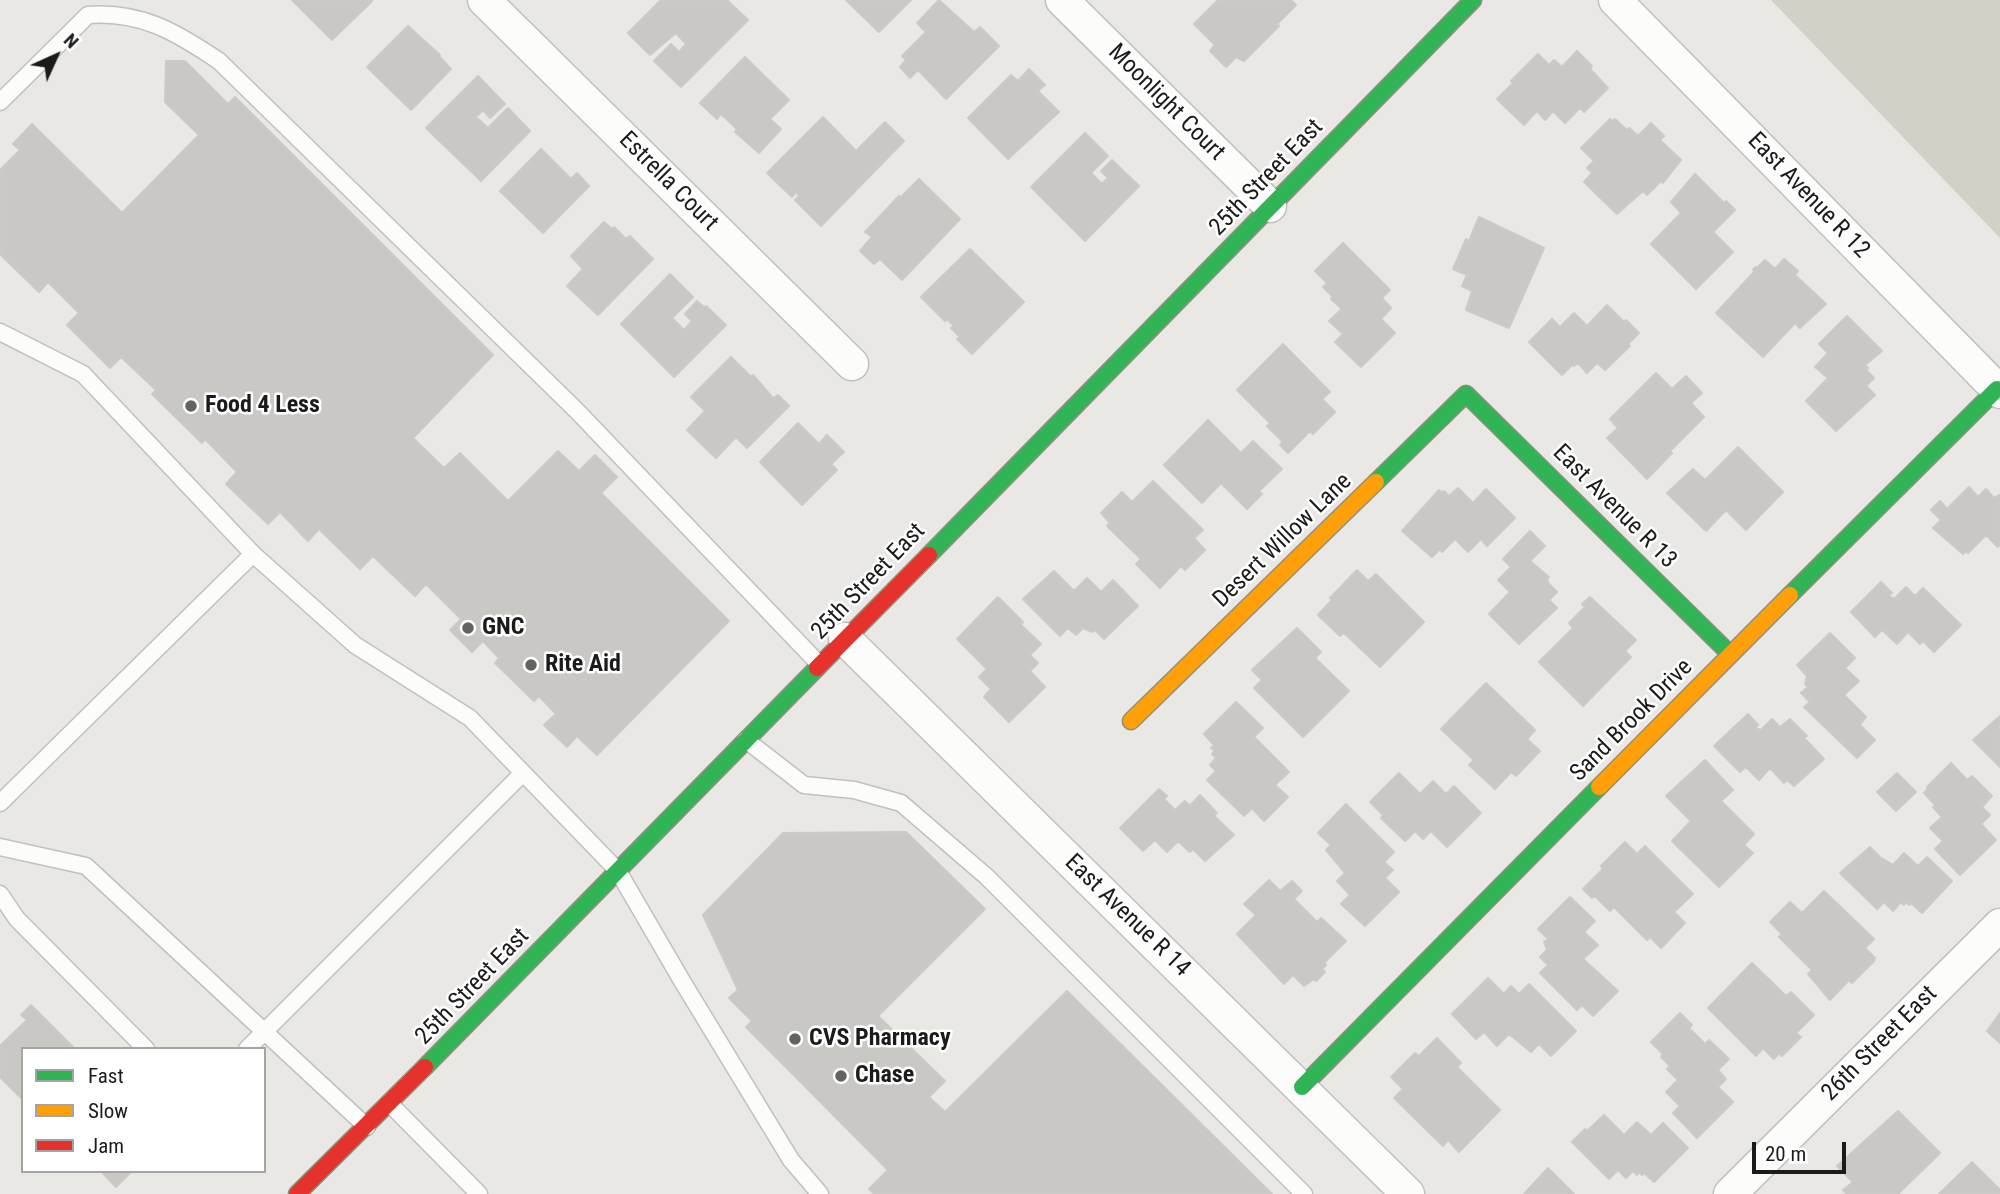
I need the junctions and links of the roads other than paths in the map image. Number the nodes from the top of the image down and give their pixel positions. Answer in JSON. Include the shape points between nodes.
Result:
{"nodes":[{"id":1,"x":484,"y":0,"type":"edge"},
{"id":2,"x":1062,"y":0,"type":"edge"},
{"id":3,"x":1473,"y":0,"type":"edge"},
{"id":4,"x":1615,"y":0,"type":"edge"},
{"id":5,"x":0,"y":102,"type":"edge"},
{"id":6,"x":1270,"y":206,"type":"junction"},
{"id":7,"x":0,"y":332,"type":"edge"},
{"id":8,"x":852,"y":364,"type":"dead end"},
{"id":9,"x":1998,"y":391,"type":"edge"},
{"id":10,"x":1466,"y":394,"type":"joint"},
{"id":11,"x":253,"y":554,"type":"junction"},
{"id":12,"x":845,"y":639,"type":"junction"},
{"id":13,"x":1730,"y":654,"type":"junction"},
{"id":14,"x":820,"y":665,"type":"junction"},
{"id":15,"x":1131,"y":721,"type":"dead end"},
{"id":16,"x":746,"y":740,"type":"junction"},
{"id":17,"x":523,"y":773,"type":"junction"},
{"id":18,"x":0,"y":803,"type":"edge"},
{"id":19,"x":0,"y":847,"type":"edge"},
{"id":20,"x":618,"y":871,"type":"junction"},
{"id":21,"x":0,"y":894,"type":"edge"},
{"id":22,"x":2000,"y":925,"type":"edge"},
{"id":23,"x":264,"y":1032,"type":"junction"},
{"id":24,"x":144,"y":1047,"type":"edge"},
{"id":25,"x":249,"y":1047,"type":"edge"},
{"id":26,"x":1302,"y":1087,"type":"junction"},
{"id":27,"x":390,"y":1104,"type":"junction"},
{"id":28,"x":367,"y":1127,"type":"junction"},
{"id":29,"x":1737,"y":1192,"type":"edge"},
{"id":30,"x":297,"y":1194,"type":"edge"},
{"id":31,"x":479,"y":1194,"type":"edge"},
{"id":32,"x":820,"y":1194,"type":"edge"},
{"id":33,"x":1304,"y":1194,"type":"edge"},
{"id":34,"x":1408,"y":1194,"type":"edge"}],
"edges":[{"from":1,"to":8,"type":"street","name":"Estrella Court"},
{"from":2,"to":6,"type":"street","name":"Moonlight Court"},
{"from":3,"to":6,"type":"street","name":"25th Street East"},
{"from":4,"to":9,"type":"street","name":"East Avenue R 12"},
{"from":5,"to":14,"type":"lane","via":[[88,15],[111,13],[149,21],[219,61],[578,411]]},
{"from":6,"to":12,"type":"street","name":"25th Street East"},
{"from":7,"to":11,"type":"lane","via":[[83,374]]},
{"from":9,"to":13,"type":"street","name":"Sand Brook Drive"},
{"from":10,"to":13,"type":"street","name":"East Avenue R 13"},
{"from":10,"to":15,"type":"street","name":"Desert Willow Lane"},
{"from":11,"to":17,"type":"lane","via":[[355,645],[470,718]]},
{"from":11,"to":18,"type":"lane"},
{"from":12,"to":14,"type":"street","name":"25th Street East"},
{"from":12,"to":26,"type":"street","name":"East Avenue R 14"},
{"from":13,"to":26,"type":"street","name":"Sand Brook Drive"},
{"from":14,"to":16,"type":"street","name":"25th Street East"},
{"from":16,"to":20,"type":"street","name":"25th Street East"},
{"from":16,"to":33,"type":"lane","via":[[804,785],[854,790],[901,803],[987,877]]},
{"from":17,"to":20,"type":"lane"},
{"from":17,"to":23,"type":"lane"},
{"from":19,"to":23,"type":"lane","via":[[86,866]]},
{"from":20,"to":27,"type":"street","name":"25th Street East"},
{"from":20,"to":32,"type":"lane","via":[[791,1160]]},
{"from":21,"to":24,"type":"lane","via":[[17,919]]},
{"from":22,"to":29,"type":"street","name":"26th Street East"},
{"from":23,"to":25,"type":"lane"},
{"from":23,"to":28,"type":"lane"},
{"from":26,"to":34,"type":"street","name":"East Avenue R 14"},
{"from":27,"to":28,"type":"street","name":"25th Street East"},
{"from":27,"to":31,"type":"lane"},
{"from":28,"to":30,"type":"street","name":"25th Street East"}]}
